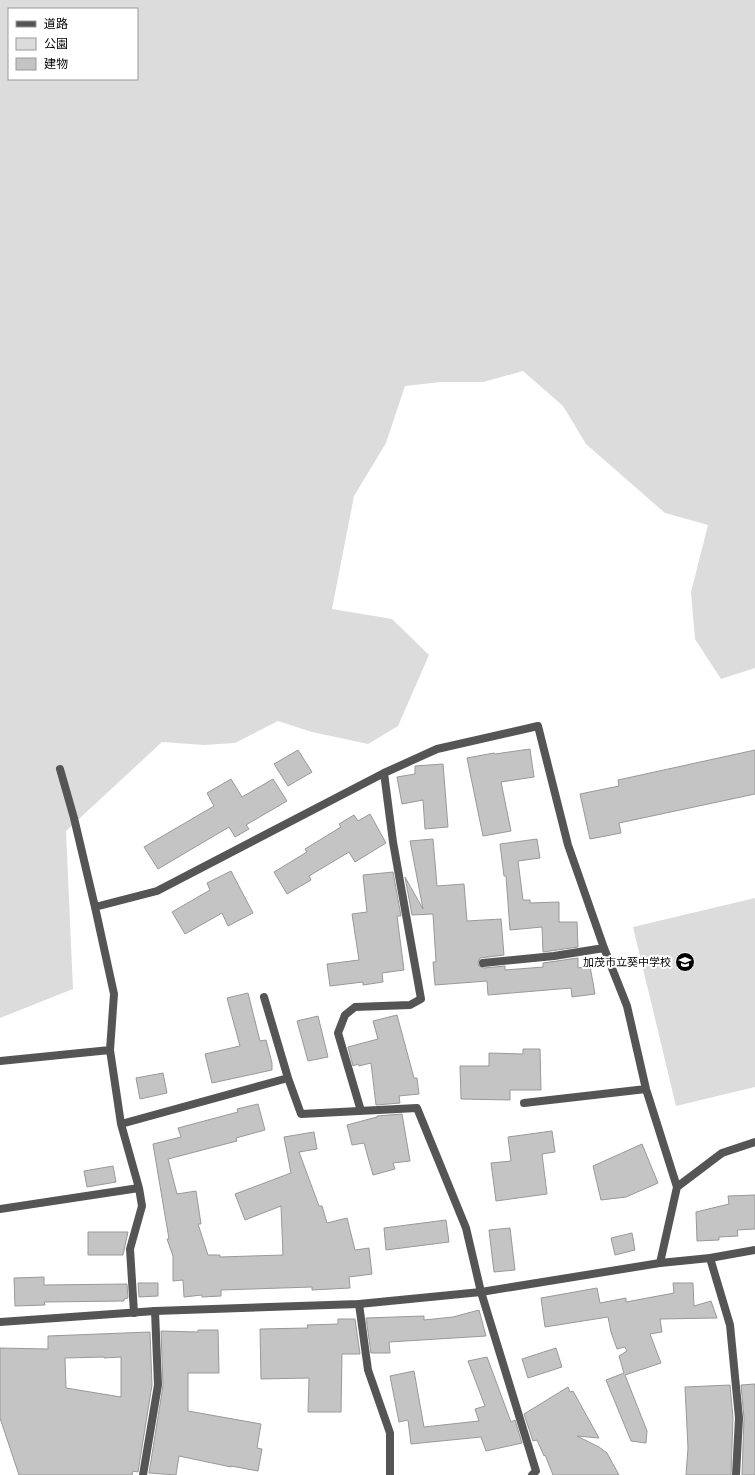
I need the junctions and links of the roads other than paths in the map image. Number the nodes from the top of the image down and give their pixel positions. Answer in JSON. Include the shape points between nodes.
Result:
{"nodes":[{"id":1,"x":60,"y":769,"type":"dead end"},
{"id":2,"x":384,"y":773,"type":"junction"},
{"id":3,"x":95,"y":907,"type":"junction"},
{"id":4,"x":604,"y":948,"type":"junction"},
{"id":5,"x":483,"y":963,"type":"dead end"},
{"id":6,"x":264,"y":997,"type":"dead end"},
{"id":7,"x":110,"y":1050,"type":"junction"},
{"id":8,"x":0,"y":1061,"type":"edge"},
{"id":9,"x":288,"y":1078,"type":"junction"},
{"id":10,"x":646,"y":1089,"type":"junction"},
{"id":11,"x":524,"y":1104,"type":"dead end"},
{"id":12,"x":361,"y":1111,"type":"junction"},
{"id":13,"x":121,"y":1124,"type":"junction"},
{"id":14,"x":755,"y":1142,"type":"edge"},
{"id":15,"x":677,"y":1187,"type":"junction"},
{"id":16,"x":139,"y":1188,"type":"junction"},
{"id":17,"x":0,"y":1209,"type":"edge"},
{"id":18,"x":755,"y":1250,"type":"edge"},
{"id":19,"x":710,"y":1258,"type":"junction"},
{"id":20,"x":660,"y":1263,"type":"junction"},
{"id":21,"x":481,"y":1292,"type":"junction"},
{"id":22,"x":359,"y":1304,"type":"junction"},
{"id":23,"x":155,"y":1311,"type":"junction"},
{"id":24,"x":134,"y":1313,"type":"junction"},
{"id":25,"x":0,"y":1322,"type":"edge"},
{"id":26,"x":143,"y":1475,"type":"edge"},
{"id":27,"x":390,"y":1475,"type":"edge"},
{"id":28,"x":532,"y":1475,"type":"edge"},
{"id":29,"x":736,"y":1475,"type":"edge"}],
"edges":[{"from":1,"to":3,"type":"street"},
{"from":2,"to":3,"type":"street","via":[[157,891]]},
{"from":2,"to":4,"type":"street","via":[[437,749],[538,726],[568,845]]},
{"from":2,"to":12,"type":"street","via":[[393,842],[421,999],[410,1005],[355,1008],[345,1015],[338,1033]]},
{"from":3,"to":7,"type":"street","via":[[114,994]]},
{"from":4,"to":5,"type":"street"},
{"from":4,"to":10,"type":"street","via":[[627,1006]]},
{"from":6,"to":9,"type":"street"},
{"from":7,"to":8,"type":"street"},
{"from":7,"to":13,"type":"street"},
{"from":9,"to":12,"type":"street","via":[[301,1114]]},
{"from":9,"to":13,"type":"street"},
{"from":10,"to":11,"type":"street"},
{"from":10,"to":15,"type":"street"},
{"from":12,"to":21,"type":"street","via":[[417,1108],[466,1228]]},
{"from":13,"to":16,"type":"street"},
{"from":14,"to":15,"type":"street","via":[[722,1153]]},
{"from":15,"to":20,"type":"street"},
{"from":16,"to":17,"type":"street"},
{"from":16,"to":24,"type":"street","via":[[142,1206],[130,1249]]},
{"from":18,"to":19,"type":"street"},
{"from":19,"to":20,"type":"street"},
{"from":19,"to":29,"type":"street","via":[[730,1325],[739,1418]]},
{"from":20,"to":21,"type":"street"},
{"from":21,"to":22,"type":"street"},
{"from":21,"to":28,"type":"street","via":[[536,1471]]},
{"from":22,"to":23,"type":"street"},
{"from":22,"to":27,"type":"street","via":[[368,1370],[390,1433]]},
{"from":23,"to":24,"type":"street"},
{"from":23,"to":26,"type":"street","via":[[158,1385]]},
{"from":24,"to":25,"type":"street"}]}
